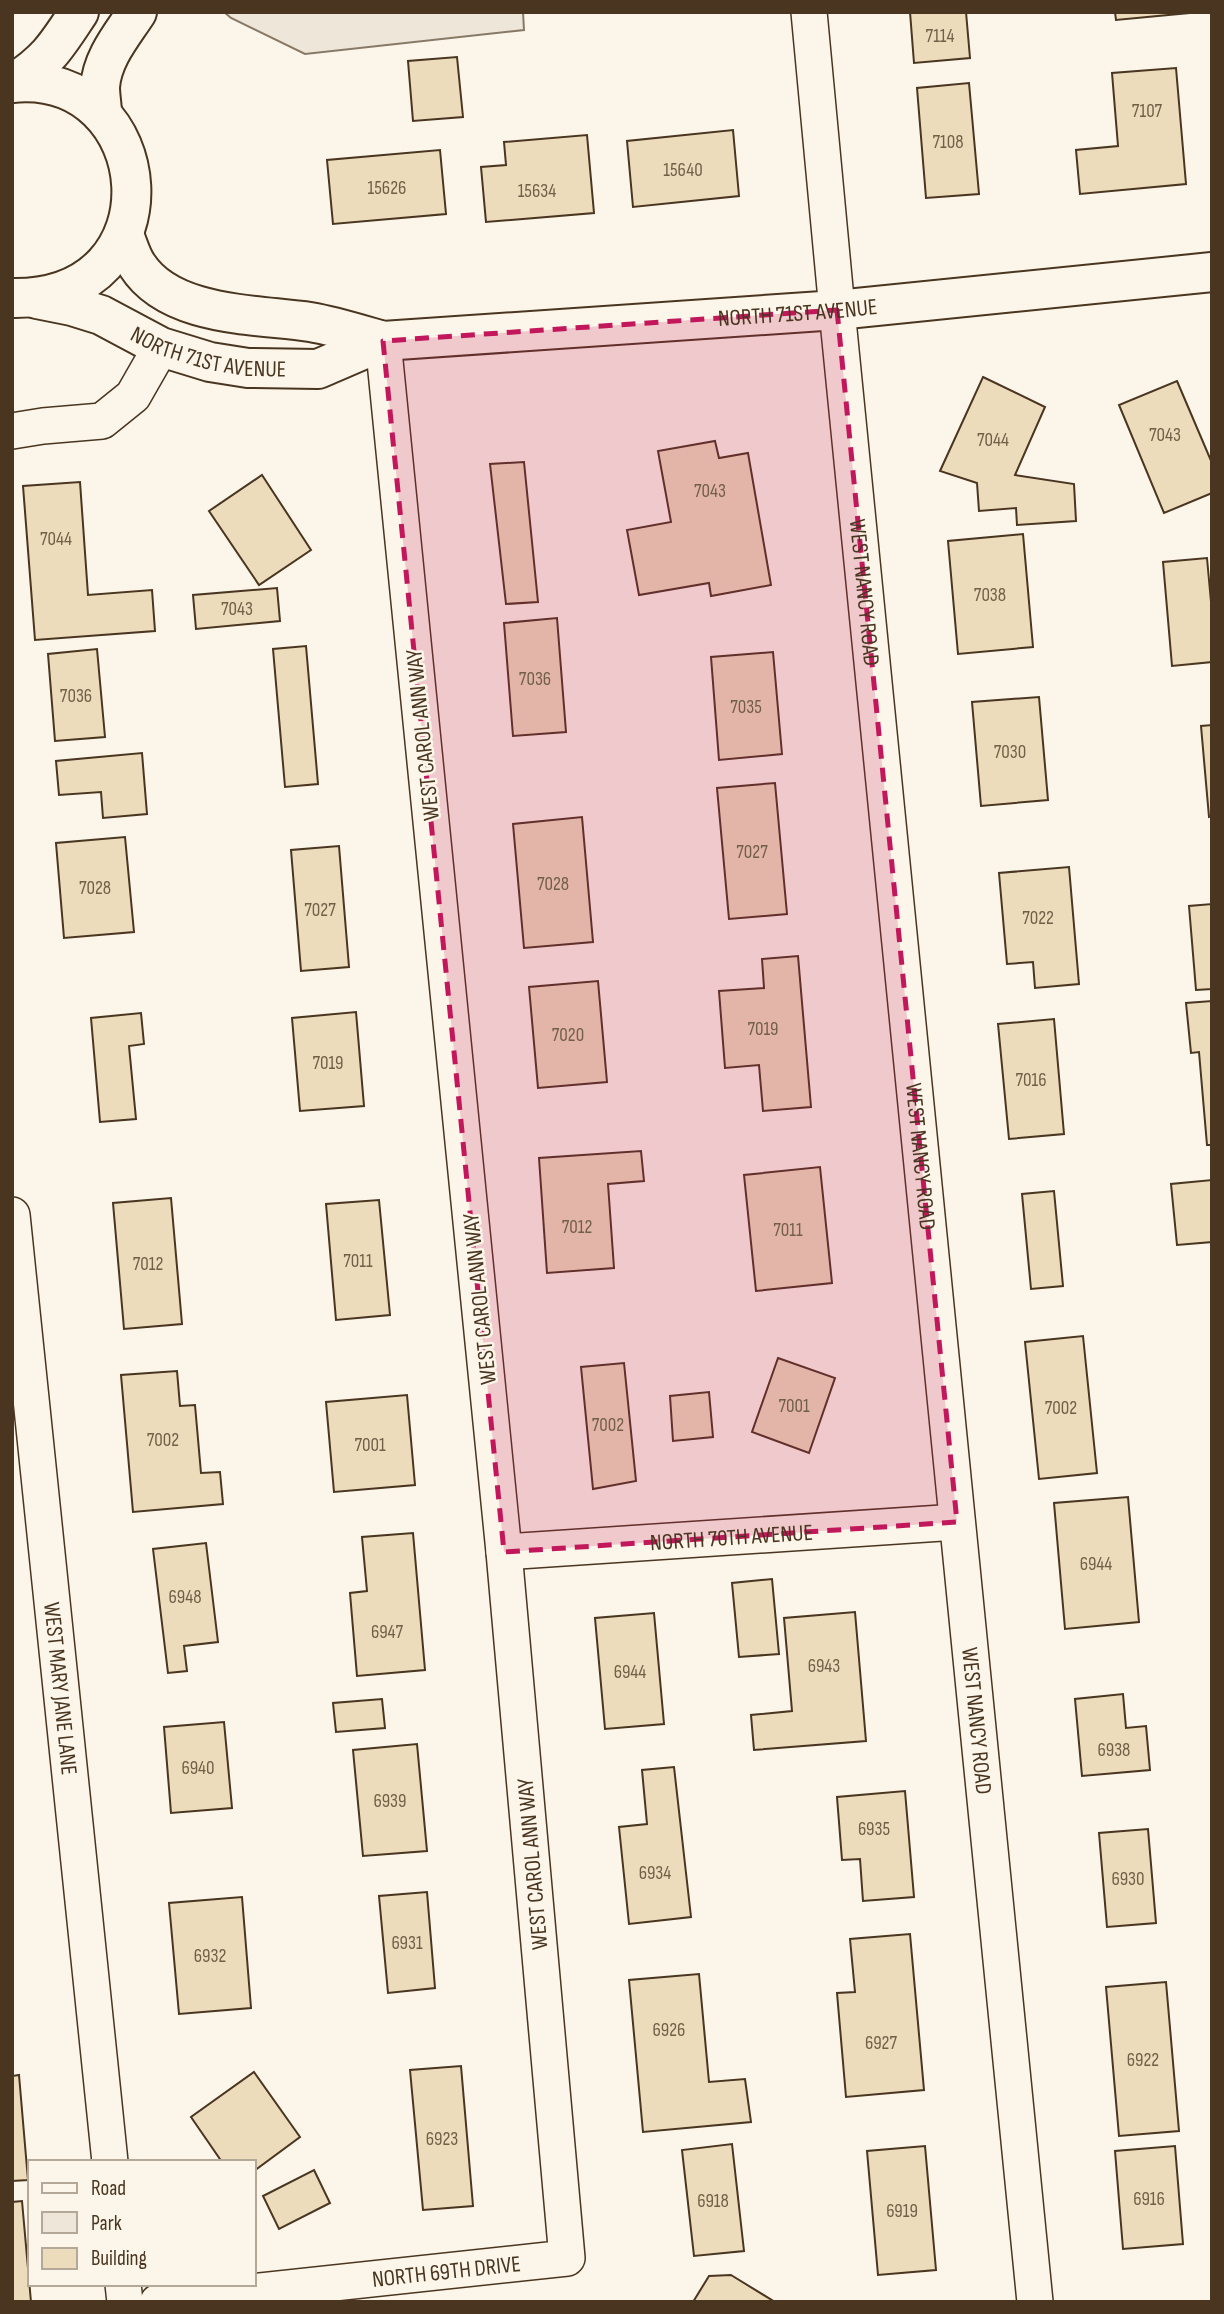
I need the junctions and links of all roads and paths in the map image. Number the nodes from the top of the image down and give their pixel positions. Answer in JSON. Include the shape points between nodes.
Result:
{"nodes":[{"id":1,"x":79,"y":12,"type":"edge"},
{"id":2,"x":137,"y":12,"type":"edge"},
{"id":3,"x":809,"y":12,"type":"edge"},
{"id":4,"x":13,"y":82,"type":"edge"},
{"id":5,"x":102,"y":114,"type":"junction"},
{"id":6,"x":124,"y":235,"type":"junction"},
{"id":7,"x":1212,"y":272,"type":"edge"},
{"id":8,"x":25,"y":298,"type":"edge"},
{"id":9,"x":837,"y":310,"type":"junction"},
{"id":10,"x":383,"y":341,"type":"junction"},
{"id":11,"x":161,"y":347,"type":"junction"},
{"id":12,"x":12,"y":431,"type":"edge"},
{"id":13,"x":12,"y":1215,"type":"edge"},
{"id":14,"x":957,"y":1522,"type":"junction"},
{"id":15,"x":504,"y":1552,"type":"junction"},
{"id":16,"x":110,"y":2160,"type":"edge"},
{"id":17,"x":567,"y":2258,"type":"joint"},
{"id":18,"x":159,"y":2302,"type":"edge"},
{"id":19,"x":1035,"y":2302,"type":"edge"}],
"edges":[{"from":1,"to":4,"type":"street","via":[[54,51]]},
{"from":2,"to":5,"type":"street","via":[[105,67],[100,86]]},
{"from":3,"to":9,"type":"street","name":"WEST NANCY ROAD"},
{"from":4,"to":5,"type":"street","name":"NORTH 71ST AVENUE","via":[[46,84],[77,95]]},
{"from":5,"to":6,"type":"street","name":"NORTH 71ST AVENUE","via":[[121,140],[131,171],[132,204]]},
{"from":6,"to":8,"type":"street","name":"NORTH 71ST AVENUE","via":[[109,259],[89,278],[65,292]]},
{"from":6,"to":10,"type":"street","name":"NORTH 71ST AVENUE","via":[[137,265],[157,286],[179,299],[223,312],[313,322]]},
{"from":7,"to":9,"type":"street","name":"NORTH 71ST AVENUE"},
{"from":8,"to":11,"type":"street","name":"NORTH 71ST AVENUE","via":[[101,316]]},
{"from":9,"to":10,"type":"street","name":"NORTH 71ST AVENUE"},
{"from":9,"to":14,"type":"street","name":"WEST NANCY ROAD"},
{"from":10,"to":11,"type":"street","name":"NORTH 71ST AVENUE","via":[[318,369],[248,368]]},
{"from":10,"to":15,"type":"street","name":"WEST CAROL ANN WAY"},
{"from":11,"to":12,"type":"street","via":[[133,396],[102,421]]},
{"from":13,"to":16,"type":"street","name":"WEST MARY JANE LANE"},
{"from":14,"to":15,"type":"street","name":"NORTH 70TH AVENUE"},
{"from":14,"to":19,"type":"street","name":"WEST NANCY ROAD"},
{"from":15,"to":17,"type":"street","name":"WEST CAROL ANN WAY"},
{"from":17,"to":18,"type":"street","name":"NORTH 69TH DRIVE"}]}
